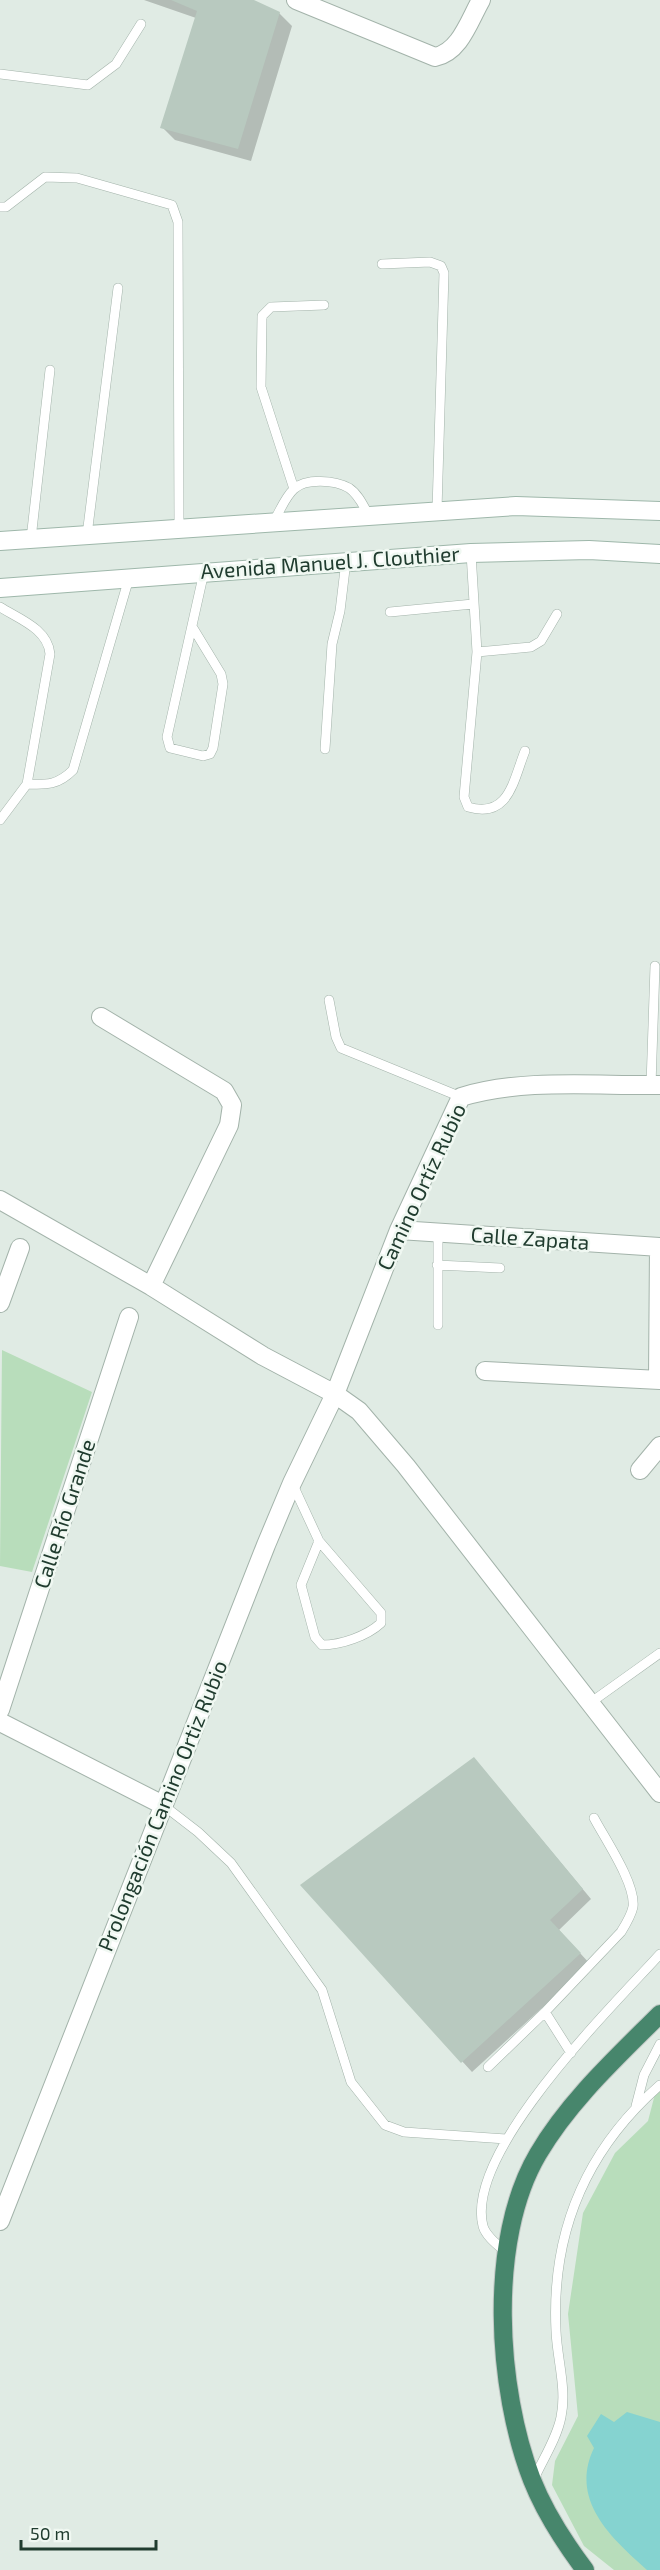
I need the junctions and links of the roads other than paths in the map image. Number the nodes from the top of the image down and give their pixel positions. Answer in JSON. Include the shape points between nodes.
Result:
{"nodes":[{"id":1,"x":296,"y":0,"type":"edge"},
{"id":2,"x":481,"y":0,"type":"edge"},
{"id":3,"x":141,"y":24,"type":"dead end"},
{"id":4,"x":0,"y":74,"type":"edge"},
{"id":5,"x":0,"y":207,"type":"edge"},
{"id":6,"x":382,"y":264,"type":"dead end"},
{"id":7,"x":118,"y":288,"type":"dead end"},
{"id":8,"x":324,"y":304,"type":"dead end"},
{"id":9,"x":50,"y":370,"type":"dead end"},
{"id":10,"x":294,"y":489,"type":"junction"},
{"id":11,"x":437,"y":510,"type":"junction"},
{"id":12,"x":660,"y":511,"type":"edge"},
{"id":13,"x":368,"y":514,"type":"junction"},
{"id":14,"x":274,"y":521,"type":"junction"},
{"id":15,"x":179,"y":528,"type":"junction"},
{"id":16,"x":87,"y":535,"type":"junction"},
{"id":17,"x":31,"y":539,"type":"junction"},
{"id":18,"x":0,"y":541,"type":"edge"},
{"id":19,"x":471,"y":553,"type":"junction"},
{"id":20,"x":660,"y":554,"type":"edge"},
{"id":21,"x":346,"y":561,"type":"junction"},
{"id":22,"x":204,"y":572,"type":"junction"},
{"id":23,"x":129,"y":578,"type":"junction"},
{"id":24,"x":0,"y":588,"type":"edge"},
{"id":25,"x":473,"y":604,"type":"junction"},
{"id":26,"x":0,"y":607,"type":"edge"},
{"id":27,"x":390,"y":612,"type":"dead end"},
{"id":28,"x":557,"y":614,"type":"dead end"},
{"id":29,"x":193,"y":628,"type":"junction"},
{"id":30,"x":477,"y":652,"type":"junction"},
{"id":31,"x":325,"y":749,"type":"dead end"},
{"id":32,"x":525,"y":751,"type":"dead end"},
{"id":33,"x":27,"y":784,"type":"junction"},
{"id":34,"x":0,"y":819,"type":"edge"},
{"id":35,"x":655,"y":966,"type":"dead end"},
{"id":36,"x":329,"y":1000,"type":"dead end"},
{"id":37,"x":101,"y":1017,"type":"dead end"},
{"id":38,"x":656,"y":1085,"type":"edge"},
{"id":39,"x":460,"y":1097,"type":"junction"},
{"id":40,"x":0,"y":1200,"type":"edge"},
{"id":41,"x":399,"y":1230,"type":"junction"},
{"id":42,"x":438,"y":1233,"type":"junction"},
{"id":43,"x":659,"y":1247,"type":"edge"},
{"id":44,"x":20,"y":1248,"type":"dead end"},
{"id":45,"x":437,"y":1265,"type":"junction"},
{"id":46,"x":500,"y":1268,"type":"dead end"},
{"id":47,"x":152,"y":1286,"type":"junction"},
{"id":48,"x":0,"y":1304,"type":"edge"},
{"id":49,"x":129,"y":1317,"type":"dead end"},
{"id":50,"x":438,"y":1325,"type":"dead end"},
{"id":51,"x":485,"y":1371,"type":"dead end"},
{"id":52,"x":659,"y":1380,"type":"edge"},
{"id":53,"x":335,"y":1394,"type":"junction"},
{"id":54,"x":660,"y":1446,"type":"edge"},
{"id":55,"x":640,"y":1470,"type":"dead end"},
{"id":56,"x":292,"y":1483,"type":"junction"},
{"id":57,"x":319,"y":1541,"type":"junction"},
{"id":58,"x":660,"y":1653,"type":"edge"},
{"id":59,"x":590,"y":1703,"type":"junction"},
{"id":60,"x":0,"y":1710,"type":"edge"},
{"id":61,"x":0,"y":1722,"type":"edge"},
{"id":62,"x":660,"y":1793,"type":"edge"},
{"id":63,"x":163,"y":1805,"type":"junction"},
{"id":64,"x":594,"y":1818,"type":"dead end"},
{"id":65,"x":660,"y":1954,"type":"edge"},
{"id":66,"x":545,"y":2012,"type":"junction"},
{"id":67,"x":660,"y":2014,"type":"edge"},
{"id":68,"x":660,"y":2044,"type":"edge"},
{"id":69,"x":571,"y":2053,"type":"junction"},
{"id":70,"x":488,"y":2067,"type":"dead end"},
{"id":71,"x":660,"y":2085,"type":"edge"},
{"id":72,"x":635,"y":2108,"type":"junction"},
{"id":73,"x":506,"y":2139,"type":"junction"},
{"id":74,"x":1,"y":2217,"type":"edge"},
{"id":75,"x":507,"y":2253,"type":"junction"},
{"id":76,"x":533,"y":2481,"type":"junction"},
{"id":77,"x":585,"y":2570,"type":"edge"}],
"edges":[{"from":1,"to":2,"type":"street","via":[[435,57],[454,48]]},
{"from":3,"to":4,"type":"lane","via":[[116,64],[88,85]]},
{"from":5,"to":15,"type":"lane","via":[[6,207],[45,177],[77,178],[172,205],[178,222]]},
{"from":6,"to":11,"type":"lane","via":[[430,262],[441,266],[444,273]]},
{"from":7,"to":16,"type":"lane"},
{"from":8,"to":10,"type":"lane","via":[[271,307],[262,316],[261,387]]},
{"from":9,"to":17,"type":"lane"},
{"from":10,"to":13,"type":"lane","via":[[321,481],[348,487]]},
{"from":10,"to":14,"type":"lane"},
{"from":11,"to":12,"type":"street","via":[[516,506]]},
{"from":11,"to":13,"type":"street"},
{"from":13,"to":14,"type":"street"},
{"from":14,"to":15,"type":"street"},
{"from":15,"to":16,"type":"street"},
{"from":16,"to":17,"type":"street"},
{"from":17,"to":18,"type":"street"},
{"from":19,"to":20,"type":"street","name":"Avenida Manuel J. Clouthier","via":[[589,550]]},
{"from":19,"to":21,"type":"street","name":"Avenida Manuel J. Clouthier"},
{"from":19,"to":25,"type":"lane"},
{"from":21,"to":22,"type":"street","name":"Avenida Manuel J. Clouthier"},
{"from":21,"to":31,"type":"lane","via":[[332,644]]},
{"from":22,"to":23,"type":"street","name":"Avenida Manuel J. Clouthier"},
{"from":22,"to":29,"type":"lane"},
{"from":23,"to":24,"type":"street","name":"Avenida Manuel J. Clouthier"},
{"from":23,"to":33,"type":"lane","via":[[73,770],[63,781],[50,785]]},
{"from":25,"to":27,"type":"lane"},
{"from":25,"to":30,"type":"lane"},
{"from":26,"to":33,"type":"lane","via":[[30,625],[49,644]]},
{"from":28,"to":30,"type":"lane","via":[[540,641],[531,647]]},
{"from":29,"to":29,"type":"lane","via":[[167,744],[203,756],[213,748],[223,684]]},
{"from":30,"to":32,"type":"lane","via":[[464,797],[468,807],[480,811],[496,809],[504,803]]},
{"from":33,"to":34,"type":"lane"},
{"from":35,"to":38,"type":"lane"},
{"from":36,"to":39,"type":"lane","via":[[341,1048]]},
{"from":37,"to":47,"type":"street","via":[[224,1090],[232,1105],[229,1125]]},
{"from":38,"to":39,"type":"street","name":"Camino Ortíz Rubio","via":[[514,1087]]},
{"from":39,"to":41,"type":"street","name":"Camino Ortíz Rubio"},
{"from":40,"to":47,"type":"street"},
{"from":41,"to":42,"type":"street","name":"Calle Zapata"},
{"from":41,"to":53,"type":"street","name":"Camino Ortíz Rubio"},
{"from":42,"to":43,"type":"street","name":"Calle Zapata"},
{"from":42,"to":45,"type":"lane"},
{"from":43,"to":52,"type":"street"},
{"from":44,"to":48,"type":"street"},
{"from":45,"to":46,"type":"lane"},
{"from":45,"to":50,"type":"lane"},
{"from":47,"to":53,"type":"street","via":[[263,1356]]},
{"from":49,"to":60,"type":"street","name":"Calle Río Grande"},
{"from":51,"to":52,"type":"street"},
{"from":53,"to":56,"type":"street","name":"Prolongación Camino Ortiz Rubio"},
{"from":53,"to":59,"type":"street","via":[[383,1437]]},
{"from":54,"to":55,"type":"street"},
{"from":56,"to":57,"type":"lane"},
{"from":56,"to":63,"type":"street","name":"Prolongación Camino Ortiz Rubio"},
{"from":57,"to":57,"type":"lane","via":[[301,1586],[315,1637],[322,1645],[334,1645],[374,1629],[381,1623],[381,1613]]},
{"from":58,"to":59,"type":"lane"},
{"from":59,"to":62,"type":"street"},
{"from":61,"to":63,"type":"street"},
{"from":63,"to":73,"type":"lane","via":[[231,1863],[322,1990],[351,2082],[385,2125],[404,2132]]},
{"from":63,"to":74,"type":"street","name":"Prolongación Camino Ortiz Rubio"},
{"from":64,"to":66,"type":"lane","via":[[631,1889],[630,1917],[621,1932]]},
{"from":65,"to":69,"type":"lane"},
{"from":66,"to":69,"type":"lane"},
{"from":66,"to":70,"type":"lane"},
{"from":67,"to":75,"type":"highway","via":[[562,2117],[537,2155],[514,2212]]},
{"from":68,"to":72,"type":"lane","via":[[644,2074]]},
{"from":69,"to":73,"type":"lane","via":[[531,2099]]},
{"from":71,"to":72,"type":"lane"},
{"from":72,"to":76,"type":"lane","via":[[585,2176],[570,2213],[557,2289],[562,2415]]},
{"from":73,"to":75,"type":"lane","via":[[487,2185],[483,2226]]},
{"from":75,"to":76,"type":"highway","via":[[504,2360],[513,2417]]},
{"from":76,"to":77,"type":"highway","via":[[561,2538]]}]}
